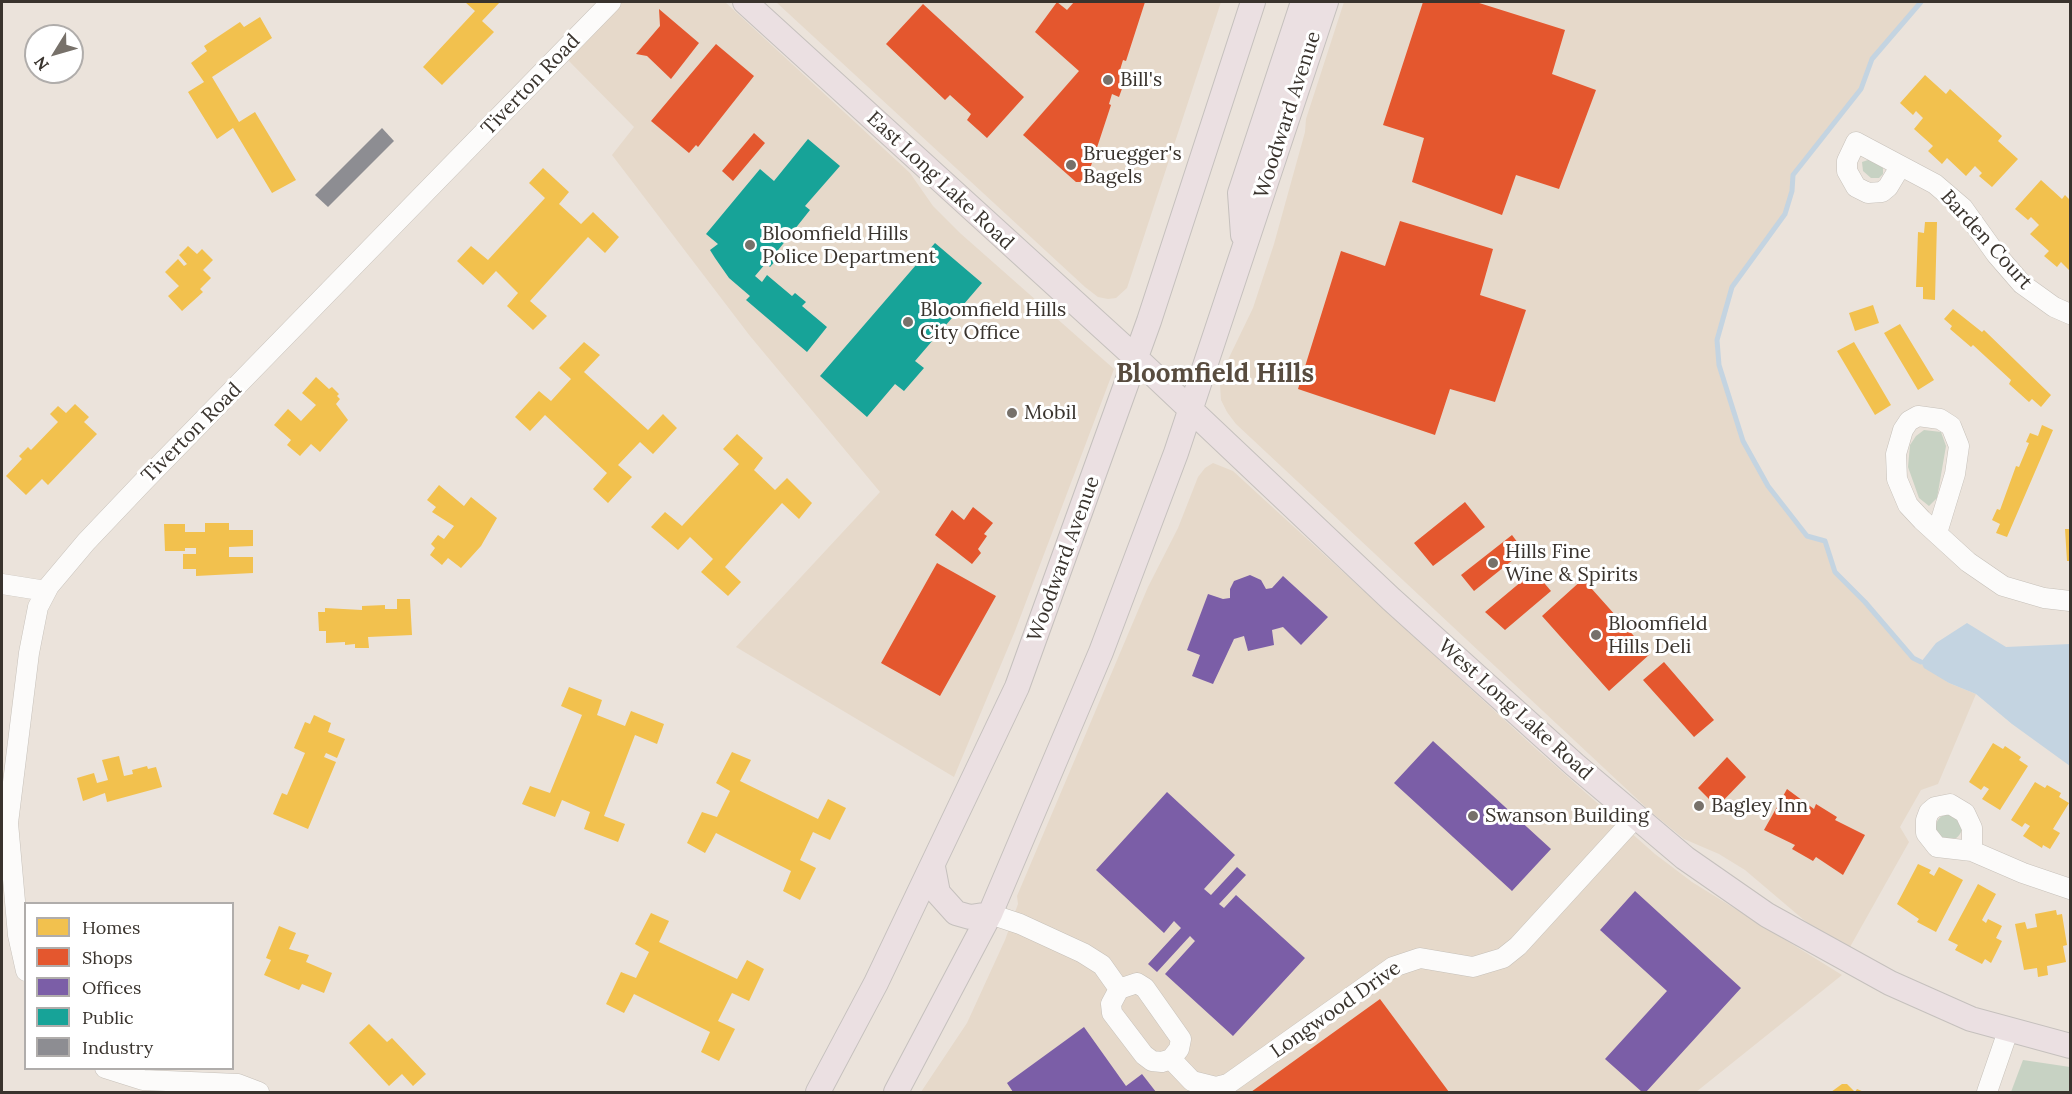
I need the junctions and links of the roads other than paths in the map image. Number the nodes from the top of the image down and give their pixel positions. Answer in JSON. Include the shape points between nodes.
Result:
{"nodes":[{"id":1,"x":611,"y":2,"type":"edge"},
{"id":2,"x":745,"y":2,"type":"edge"},
{"id":3,"x":1253,"y":2,"type":"edge"},
{"id":4,"x":1303,"y":2,"type":"edge"},
{"id":5,"x":1326,"y":2,"type":"edge"},
{"id":6,"x":1900,"y":167,"type":"dead end"},
{"id":7,"x":1244,"y":249,"type":"junction"},
{"id":8,"x":2070,"y":314,"type":"edge"},
{"id":9,"x":1136,"y":358,"type":"junction"},
{"id":10,"x":1190,"y":410,"type":"junction"},
{"id":11,"x":1937,"y":533,"type":"junction"},
{"id":12,"x":2,"y":584,"type":"edge"},
{"id":13,"x":46,"y":591,"type":"junction"},
{"id":14,"x":2070,"y":601,"type":"edge"},
{"id":15,"x":1635,"y":818,"type":"junction"},
{"id":16,"x":1972,"y":851,"type":"dead end"},
{"id":17,"x":933,"y":867,"type":"junction"},
{"id":18,"x":2070,"y":889,"type":"edge"},
{"id":19,"x":990,"y":914,"type":"junction"},
{"id":20,"x":24,"y":962,"type":"edge"},
{"id":21,"x":1119,"y":989,"type":"junction"},
{"id":22,"x":2008,"y":1031,"type":"junction"},
{"id":23,"x":2070,"y":1047,"type":"edge"},
{"id":24,"x":1171,"y":1059,"type":"junction"},
{"id":25,"x":833,"y":1060,"type":"junction"},
{"id":26,"x":111,"y":1070,"type":"edge"},
{"id":27,"x":259,"y":1092,"type":"edge"},
{"id":28,"x":806,"y":1092,"type":"edge"},
{"id":29,"x":818,"y":1092,"type":"edge"},
{"id":30,"x":896,"y":1092,"type":"edge"},
{"id":31,"x":1987,"y":1092,"type":"edge"}],
"edges":[{"from":1,"to":13,"type":"street","name":"Tiverton Road","via":[[143,482]]},
{"from":2,"to":9,"type":"main road","name":"East Long Lake Road"},
{"from":3,"to":9,"type":"main road","name":"Woodward Avenue"},
{"from":4,"to":7,"type":"main road","via":[[1240,193]]},
{"from":5,"to":7,"type":"main road","name":"Woodward Avenue"},
{"from":6,"to":8,"type":"street","name":"Barden Court","via":[[1948,193],[2022,284]]},
{"from":7,"to":10,"type":"main road","name":"Woodward Avenue"},
{"from":9,"to":10,"type":"main road","name":"East Long Lake Road"},
{"from":9,"to":17,"type":"main road","name":"Woodward Avenue","via":[[1017,687]]},
{"from":10,"to":15,"type":"main road","name":"West Long Lake Road","via":[[1384,592]]},
{"from":10,"to":19,"type":"main road","name":"Woodward Avenue","via":[[1101,652]]},
{"from":11,"to":11,"type":"street","via":[[1959,446],[1951,426],[1940,419],[1918,416],[1909,421],[1899,440],[1897,479],[1908,505]]},
{"from":11,"to":14,"type":"street","via":[[2002,586]]},
{"from":12,"to":13,"type":"street"},
{"from":13,"to":20,"type":"street","name":"Tiverton Road","via":[[38,607],[29,653],[8,823]]},
{"from":15,"to":22,"type":"main road","name":"West Long Lake Road","via":[[1724,886],[1806,938],[1935,1005]]},
{"from":15,"to":24,"type":"street","name":"Longwood Drive","via":[[1503,958],[1473,967],[1420,958],[1393,967],[1228,1084],[1216,1087],[1192,1081]]},
{"from":16,"to":18,"type":"street"},
{"from":17,"to":19,"type":"main road","via":[[938,893],[956,913],[970,917]]},
{"from":17,"to":25,"type":"main road","name":"Woodward Avenue"},
{"from":19,"to":21,"type":"street","via":[[1083,953],[1102,965]]},
{"from":19,"to":30,"type":"main road","name":"Woodward Avenue"},
{"from":21,"to":24,"type":"street","via":[[1111,1004],[1112,1013],[1137,1047],[1152,1061]]},
{"from":21,"to":24,"type":"street","via":[[1137,983],[1145,988],[1180,1039],[1179,1049]]},
{"from":22,"to":23,"type":"main road","name":"West Long Lake Road"},
{"from":22,"to":31,"type":"street"},
{"from":25,"to":28,"type":"main road"},
{"from":25,"to":29,"type":"main road","name":"Woodward Avenue"},
{"from":26,"to":27,"type":"street","via":[[143,1080],[238,1084]]}]}
